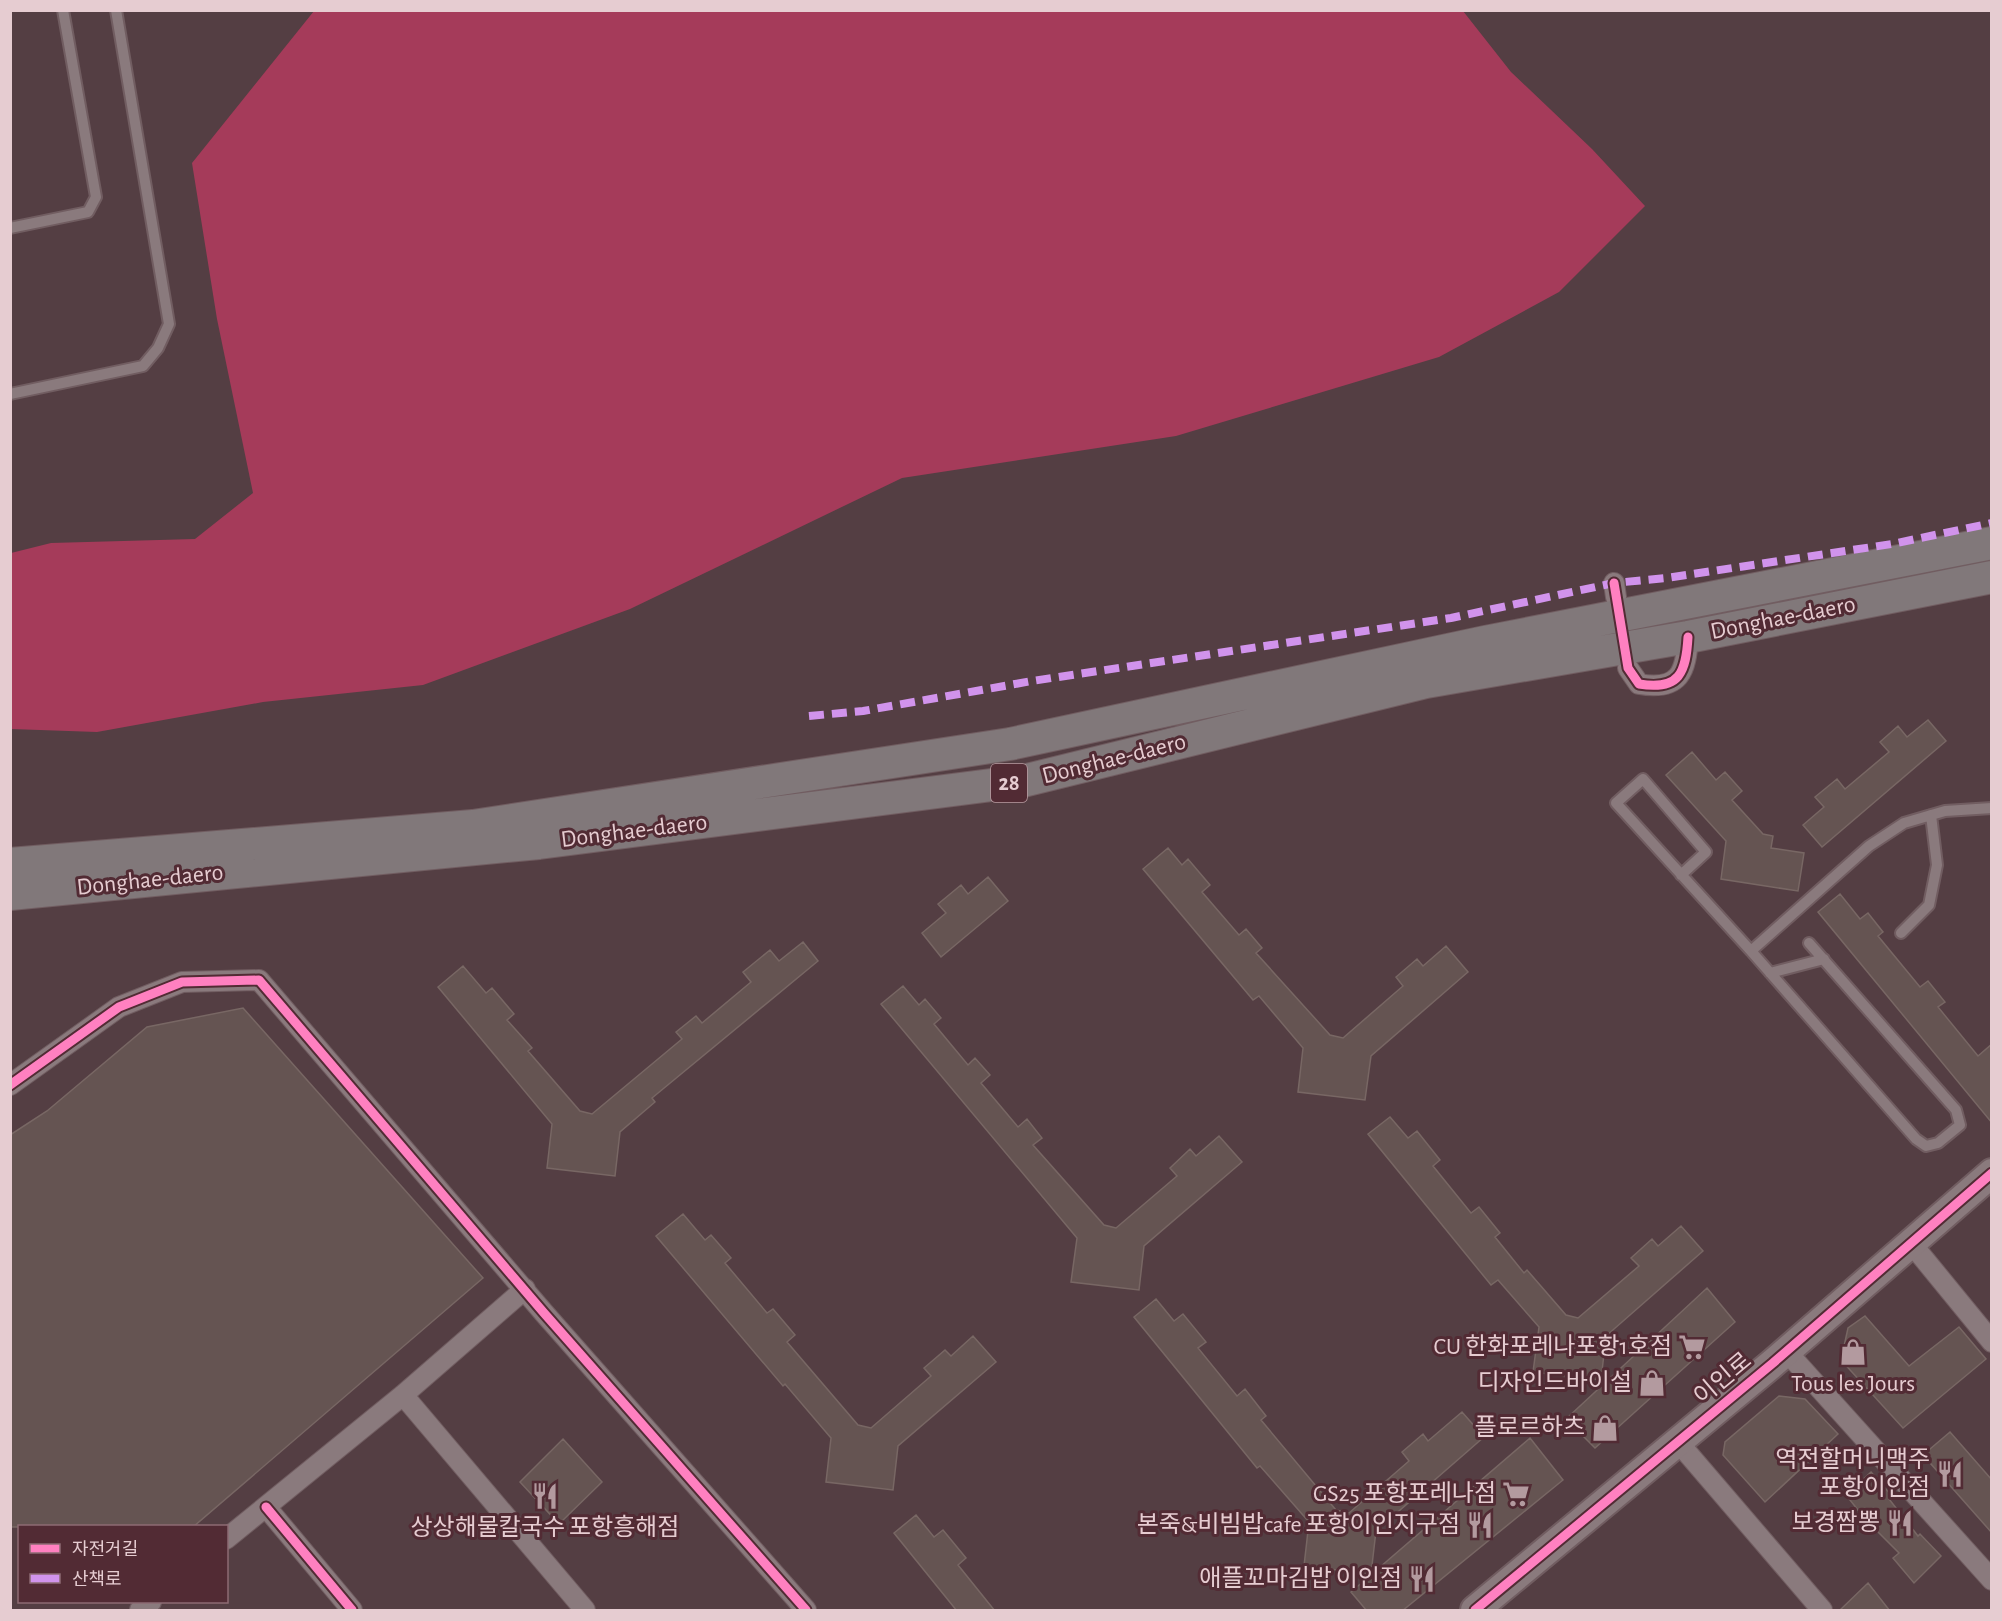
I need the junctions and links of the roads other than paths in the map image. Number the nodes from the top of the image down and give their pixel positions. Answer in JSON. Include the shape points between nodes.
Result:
{"nodes":[{"id":1,"x":63,"y":10,"type":"edge"},
{"id":2,"x":116,"y":10,"type":"edge"},
{"id":3,"x":10,"y":228,"type":"edge"},
{"id":4,"x":10,"y":393,"type":"edge"},
{"id":5,"x":1992,"y":543,"type":"edge"},
{"id":6,"x":1992,"y":577,"type":"edge"},
{"id":7,"x":1688,"y":637,"type":"junction"},
{"id":8,"x":1628,"y":668,"type":"dead end"},
{"id":9,"x":1992,"y":808,"type":"edge"},
{"id":10,"x":1931,"y":815,"type":"junction"},
{"id":11,"x":10,"y":864,"type":"edge"},
{"id":12,"x":1681,"y":876,"type":"junction"},
{"id":13,"x":10,"y":894,"type":"edge"},
{"id":14,"x":1902,"y":933,"type":"dead end"},
{"id":15,"x":1809,"y":943,"type":"dead end"},
{"id":16,"x":1751,"y":951,"type":"junction"},
{"id":17,"x":1824,"y":959,"type":"junction"},
{"id":18,"x":1770,"y":973,"type":"junction"},
{"id":19,"x":10,"y":1085,"type":"edge"},
{"id":20,"x":1992,"y":1173,"type":"edge"},
{"id":21,"x":1911,"y":1243,"type":"junction"},
{"id":22,"x":525,"y":1289,"type":"junction"},
{"id":23,"x":1992,"y":1342,"type":"edge"},
{"id":24,"x":1786,"y":1351,"type":"junction"},
{"id":25,"x":403,"y":1395,"type":"junction"},
{"id":26,"x":1678,"y":1442,"type":"junction"},
{"id":27,"x":266,"y":1507,"type":"junction"},
{"id":28,"x":228,"y":1537,"type":"edge"},
{"id":29,"x":1992,"y":1580,"type":"edge"},
{"id":30,"x":352,"y":1611,"type":"edge"},
{"id":31,"x":585,"y":1611,"type":"edge"},
{"id":32,"x":806,"y":1611,"type":"edge"},
{"id":33,"x":1475,"y":1611,"type":"edge"},
{"id":34,"x":1822,"y":1611,"type":"edge"}],
"edges":[{"from":1,"to":3,"type":"lane","via":[[96,197],[88,212]]},
{"from":2,"to":4,"type":"lane","via":[[169,324],[158,348],[143,366]]},
{"from":5,"to":11,"type":"main road","via":[[1485,642],[1010,744],[473,826]]},
{"from":6,"to":7,"type":"main road","name":"Donghae-daero","number":"28"},
{"from":7,"to":8,"type":"street","via":[[1686,666],[1676,679],[1654,687],[1639,684]]},
{"from":7,"to":13,"type":"main road","name":"Donghae-daero","number":"28","via":[[1426,682],[1023,781],[539,843]]},
{"from":9,"to":10,"type":"lane"},
{"from":10,"to":14,"type":"lane","via":[[1937,865],[1929,905]]},
{"from":10,"to":16,"type":"lane","via":[[1904,823],[1869,846]]},
{"from":12,"to":12,"type":"lane","via":[[1706,852],[1643,779],[1616,803]]},
{"from":12,"to":16,"type":"lane"},
{"from":15,"to":17,"type":"lane"},
{"from":16,"to":18,"type":"lane"},
{"from":17,"to":18,"type":"lane"},
{"from":17,"to":18,"type":"lane","via":[[1956,1110],[1960,1125],[1938,1143],[1926,1146],[1916,1139]]},
{"from":19,"to":22,"type":"street","via":[[119,1007],[182,982],[259,980]]},
{"from":20,"to":21,"type":"street","name":"이인로"},
{"from":21,"to":23,"type":"street"},
{"from":21,"to":24,"type":"street","name":"이인로"},
{"from":22,"to":25,"type":"street"},
{"from":22,"to":32,"type":"street"},
{"from":24,"to":26,"type":"street","name":"이인로"},
{"from":24,"to":29,"type":"street"},
{"from":25,"to":27,"type":"street"},
{"from":25,"to":31,"type":"street"},
{"from":26,"to":33,"type":"street","name":"이인로"},
{"from":26,"to":34,"type":"street"},
{"from":27,"to":28,"type":"street"},
{"from":27,"to":30,"type":"street"}]}
